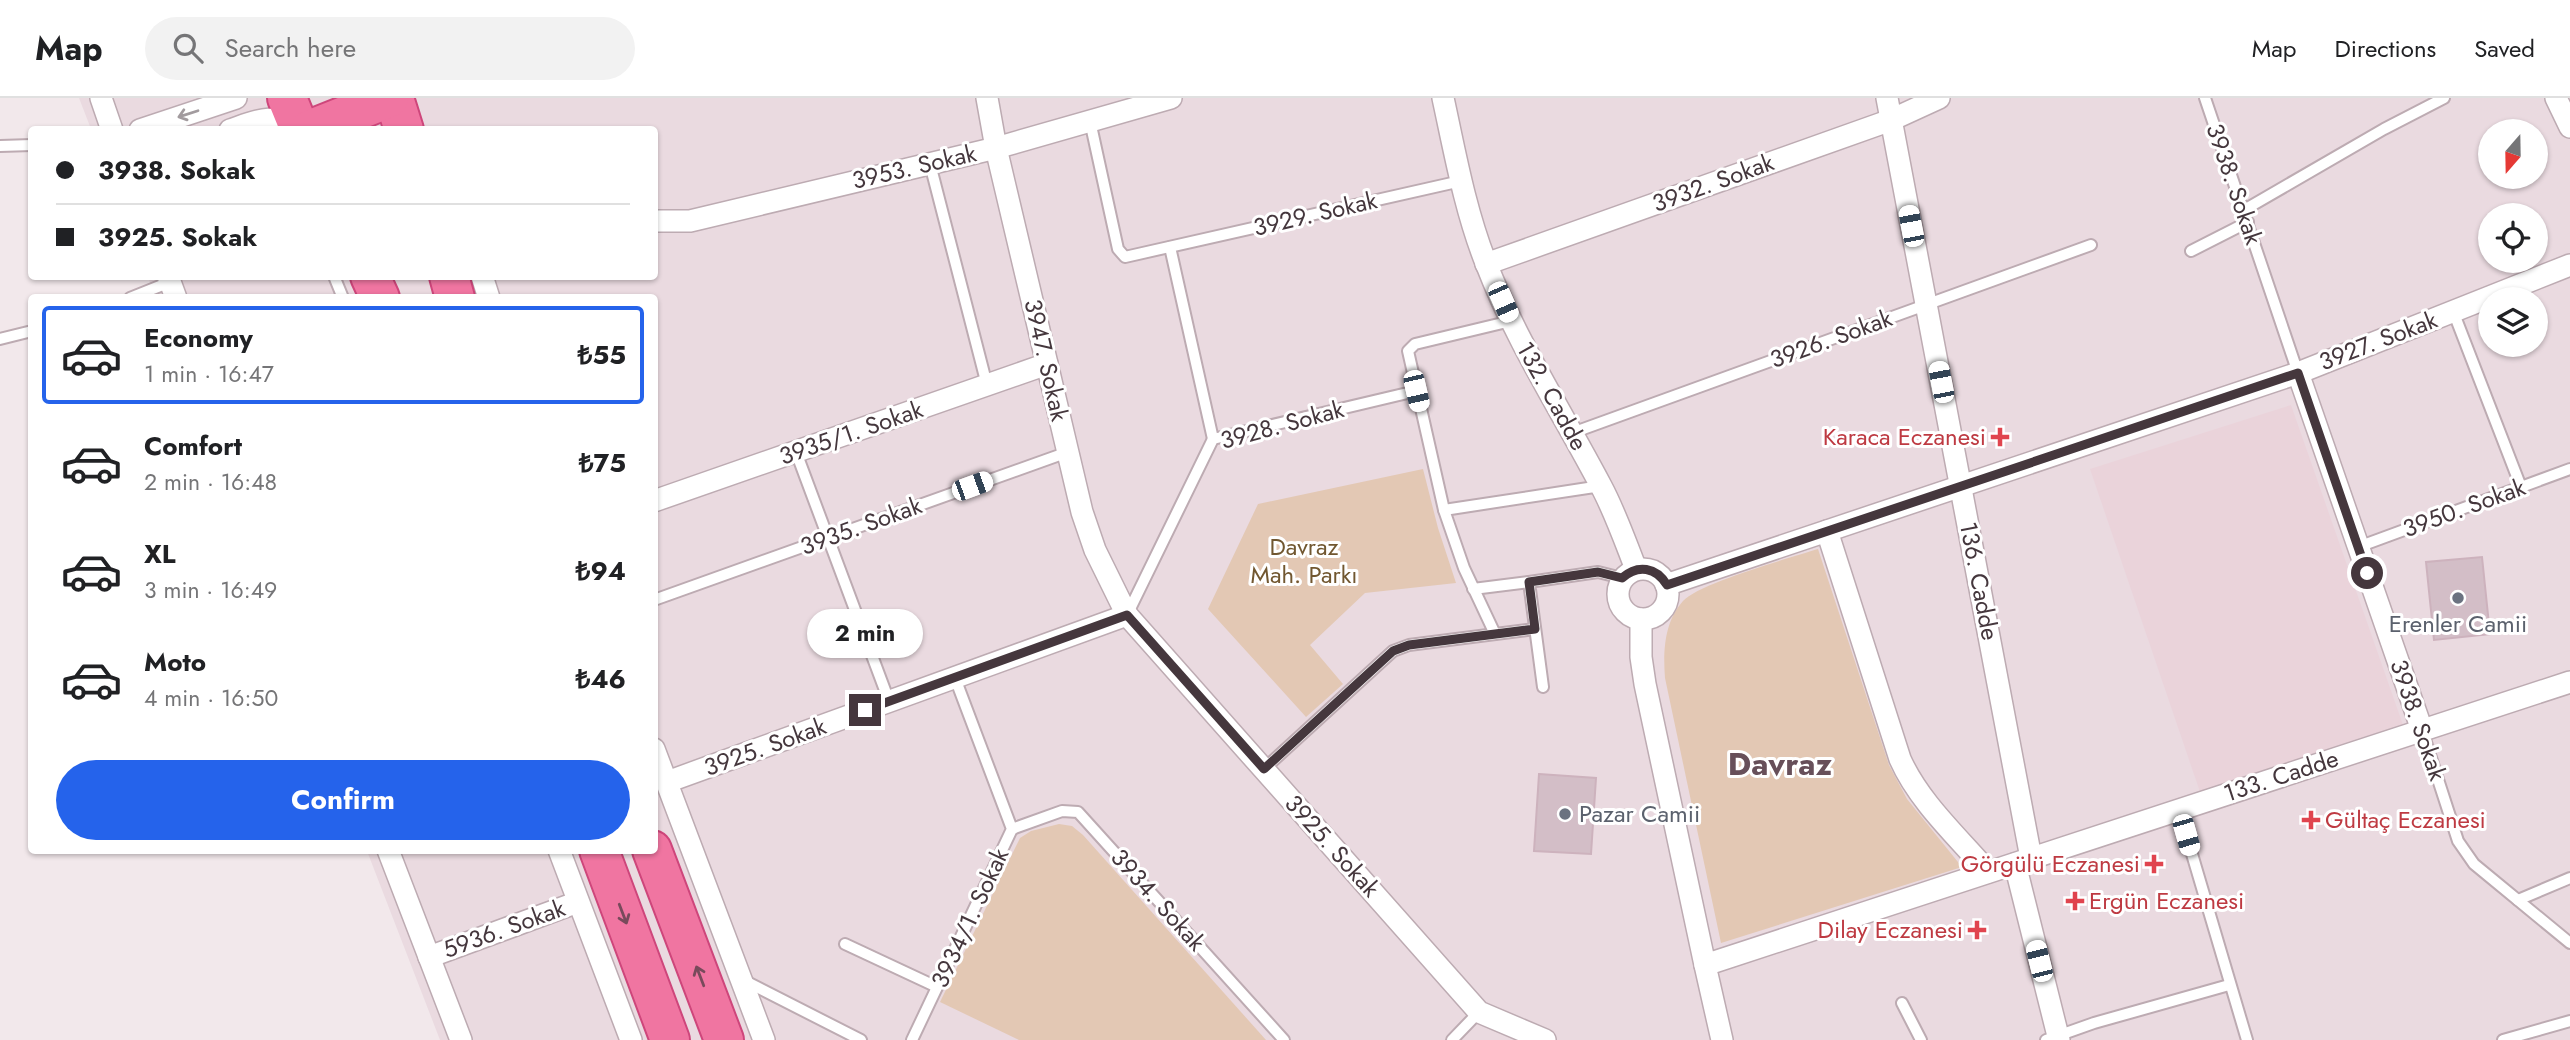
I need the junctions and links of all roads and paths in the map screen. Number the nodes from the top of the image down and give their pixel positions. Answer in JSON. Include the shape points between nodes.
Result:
{"nodes":[{"id":1,"x":100,"y":98,"type":"edge"},
{"id":2,"x":236,"y":98,"type":"edge"},
{"id":3,"x":287,"y":98,"type":"edge"},
{"id":4,"x":391,"y":98,"type":"edge"},
{"id":5,"x":987,"y":98,"type":"edge"},
{"id":6,"x":1171,"y":98,"type":"edge"},
{"id":7,"x":1443,"y":98,"type":"edge"},
{"id":8,"x":1887,"y":98,"type":"edge"},
{"id":9,"x":1939,"y":98,"type":"edge"},
{"id":10,"x":2204,"y":98,"type":"edge"},
{"id":11,"x":2444,"y":98,"type":"edge"},
{"id":12,"x":2556,"y":98,"type":"edge"},
{"id":13,"x":1891,"y":120,"type":"junction"},
{"id":14,"x":1090,"y":121,"type":"junction"},
{"id":15,"x":110,"y":126,"type":"edge"},
{"id":16,"x":152,"y":126,"type":"edge"},
{"id":17,"x":243,"y":126,"type":"edge"},
{"id":18,"x":294,"y":126,"type":"edge"},
{"id":19,"x":298,"y":126,"type":"edge"},
{"id":20,"x":319,"y":126,"type":"edge"},
{"id":21,"x":402,"y":126,"type":"edge"},
{"id":22,"x":2570,"y":127,"type":"edge"},
{"id":23,"x":28,"y":145,"type":"edge"},
{"id":24,"x":0,"y":146,"type":"edge"},
{"id":25,"x":996,"y":148,"type":"junction"},
{"id":26,"x":930,"y":164,"type":"junction"},
{"id":27,"x":1461,"y":181,"type":"junction"},
{"id":28,"x":2244,"y":210,"type":"junction"},
{"id":29,"x":658,"y":220,"type":"edge"},
{"id":30,"x":2248,"y":222,"type":"junction"},
{"id":31,"x":2091,"y":245,"type":"dead end"},
{"id":32,"x":1170,"y":247,"type":"junction"},
{"id":33,"x":2190,"y":251,"type":"dead end"},
{"id":34,"x":1486,"y":264,"type":"junction"},
{"id":35,"x":2570,"y":265,"type":"edge"},
{"id":36,"x":171,"y":285,"type":"edge"},
{"id":37,"x":143,"y":294,"type":"edge"},
{"id":38,"x":1926,"y":305,"type":"junction"},
{"id":39,"x":2453,"y":312,"type":"junction"},
{"id":40,"x":1511,"y":321,"type":"junction"},
{"id":41,"x":28,"y":332,"type":"edge"},
{"id":42,"x":0,"y":339,"type":"edge"},
{"id":43,"x":1047,"y":364,"type":"junction"},
{"id":44,"x":2298,"y":373,"type":"junction"},
{"id":45,"x":987,"y":385,"type":"junction"},
{"id":46,"x":1416,"y":391,"type":"junction"},
{"id":47,"x":1572,"y":433,"type":"junction"},
{"id":48,"x":1213,"y":439,"type":"junction"},
{"id":49,"x":796,"y":452,"type":"junction"},
{"id":50,"x":1068,"y":452,"type":"junction"},
{"id":51,"x":2570,"y":468,"type":"edge"},
{"id":52,"x":1961,"y":485,"type":"junction"},
{"id":53,"x":1601,"y":486,"type":"junction"},
{"id":54,"x":2521,"y":487,"type":"junction"},
{"id":55,"x":658,"y":501,"type":"edge"},
{"id":56,"x":1444,"y":510,"type":"junction"},
{"id":57,"x":1827,"y":531,"type":"junction"},
{"id":58,"x":828,"y":538,"type":"junction"},
{"id":59,"x":2358,"y":547,"type":"junction"},
{"id":60,"x":1629,"y":573,"type":"junction"},
{"id":61,"x":1529,"y":582,"type":"junction"},
{"id":62,"x":1667,"y":585,"type":"junction"},
{"id":63,"x":1473,"y":589,"type":"junction"},
{"id":64,"x":658,"y":599,"type":"edge"},
{"id":65,"x":1127,"y":615,"type":"junction"},
{"id":66,"x":1642,"y":619,"type":"junction"},
{"id":67,"x":1535,"y":629,"type":"junction"},
{"id":68,"x":1495,"y":634,"type":"junction"},
{"id":69,"x":955,"y":678,"type":"junction"},
{"id":70,"x":2570,"y":682,"type":"edge"},
{"id":71,"x":1543,"y":687,"type":"dead end"},
{"id":72,"x":889,"y":702,"type":"junction"},
{"id":73,"x":2421,"y":730,"type":"junction"},
{"id":74,"x":658,"y":758,"type":"edge"},
{"id":75,"x":1264,"y":769,"type":"junction"},
{"id":76,"x":667,"y":782,"type":"junction"},
{"id":77,"x":2179,"y":810,"type":"junction"},
{"id":78,"x":1012,"y":829,"type":"junction"},
{"id":79,"x":390,"y":854,"type":"edge"},
{"id":80,"x":560,"y":854,"type":"edge"},
{"id":81,"x":600,"y":854,"type":"edge"},
{"id":82,"x":654,"y":854,"type":"edge"},
{"id":83,"x":2023,"y":861,"type":"junction"},
{"id":84,"x":1989,"y":872,"type":"junction"},
{"id":85,"x":2570,"y":878,"type":"edge"},
{"id":86,"x":2518,"y":900,"type":"junction"},
{"id":87,"x":578,"y":902,"type":"junction"},
{"id":88,"x":2570,"y":943,"type":"edge"},
{"id":89,"x":845,"y":944,"type":"dead end"},
{"id":90,"x":429,"y":957,"type":"junction"},
{"id":91,"x":1705,"y":965,"type":"junction"},
{"id":92,"x":742,"y":979,"type":"junction"},
{"id":93,"x":2229,"y":985,"type":"junction"},
{"id":94,"x":937,"y":987,"type":"junction"},
{"id":95,"x":1902,"y":1003,"type":"dead end"},
{"id":96,"x":1479,"y":1012,"type":"junction"},
{"id":97,"x":2570,"y":1021,"type":"edge"},
{"id":98,"x":2054,"y":1038,"type":"edge"},
{"id":99,"x":1455,"y":1039,"type":"edge"},
{"id":100,"x":1538,"y":1039,"type":"edge"},
{"id":101,"x":461,"y":1040,"type":"edge"},
{"id":102,"x":631,"y":1040,"type":"edge"},
{"id":103,"x":670,"y":1040,"type":"edge"},
{"id":104,"x":724,"y":1040,"type":"edge"},
{"id":105,"x":764,"y":1040,"type":"edge"},
{"id":106,"x":861,"y":1040,"type":"edge"},
{"id":107,"x":912,"y":1040,"type":"edge"},
{"id":108,"x":1284,"y":1040,"type":"edge"},
{"id":109,"x":1722,"y":1040,"type":"edge"},
{"id":110,"x":1921,"y":1040,"type":"edge"},
{"id":111,"x":2246,"y":1040,"type":"edge"},
{"id":112,"x":2503,"y":1040,"type":"edge"}],
"edges":[{"from":1,"to":15,"type":"street"},
{"from":2,"to":16,"type":"street","one_way":true},
{"from":3,"to":19,"type":"highway"},
{"from":4,"to":20,"type":"highway"},
{"from":4,"to":21,"type":"highway"},
{"from":5,"to":25,"type":"street","name":"3947. Sokak"},
{"from":6,"to":14,"type":"street","name":"3953. Sokak"},
{"from":7,"to":27,"type":"street","name":"132. Cadde"},
{"from":8,"to":13,"type":"street","name":"136. Cadde"},
{"from":9,"to":13,"type":"street","name":"3932. Sokak"},
{"from":10,"to":28,"type":"lane","name":"3938. Sokak"},
{"from":11,"to":28,"type":"lane"},
{"from":12,"to":22,"type":"street"},
{"from":13,"to":34,"type":"street","name":"3932. Sokak"},
{"from":13,"to":38,"type":"street","name":"136. Cadde"},
{"from":14,"to":25,"type":"street","name":"3953. Sokak"},
{"from":14,"to":32,"type":"lane","name":"3929. Sokak","via":[[1119,253],[1125,257]]},
{"from":17,"to":18,"type":"street","via":[[273,117]]},
{"from":23,"to":24,"type":"lane"},
{"from":25,"to":26,"type":"street","name":"3953. Sokak"},
{"from":25,"to":43,"type":"street","name":"3947. Sokak"},
{"from":26,"to":29,"type":"street","name":"3953. Sokak","via":[[690,221]]},
{"from":26,"to":45,"type":"lane"},
{"from":27,"to":32,"type":"lane","name":"3929. Sokak"},
{"from":27,"to":34,"type":"street","name":"132. Cadde"},
{"from":28,"to":30,"type":"lane","name":"3938. Sokak"},
{"from":30,"to":33,"type":"lane"},
{"from":30,"to":44,"type":"lane","name":"3938. Sokak"},
{"from":31,"to":38,"type":"lane","name":"3926. Sokak"},
{"from":32,"to":48,"type":"lane"},
{"from":34,"to":40,"type":"street","name":"132. Cadde"},
{"from":35,"to":39,"type":"street","name":"3927. Sokak"},
{"from":36,"to":37,"type":"lane"},
{"from":38,"to":47,"type":"lane","name":"3926. Sokak"},
{"from":38,"to":52,"type":"street","name":"136. Cadde"},
{"from":39,"to":44,"type":"street","name":"3927. Sokak"},
{"from":39,"to":54,"type":"lane"},
{"from":40,"to":46,"type":"lane","via":[[1411,345],[1408,355]]},
{"from":40,"to":47,"type":"street","name":"132. Cadde"},
{"from":41,"to":42,"type":"lane"},
{"from":43,"to":45,"type":"street","name":"3935/1. Sokak"},
{"from":43,"to":50,"type":"street","name":"3947. Sokak"},
{"from":44,"to":52,"type":"street","name":"3927. Sokak"},
{"from":44,"to":59,"type":"street","name":"3938. Sokak"},
{"from":45,"to":49,"type":"street","name":"3935/1. Sokak"},
{"from":46,"to":48,"type":"lane","name":"3928. Sokak"},
{"from":46,"to":56,"type":"lane"},
{"from":47,"to":53,"type":"street","name":"132. Cadde"},
{"from":48,"to":65,"type":"lane","name":"3928. Sokak"},
{"from":49,"to":55,"type":"street","name":"3935/1. Sokak"},
{"from":49,"to":58,"type":"lane"},
{"from":50,"to":58,"type":"lane","name":"3935. Sokak"},
{"from":50,"to":65,"type":"street","name":"3947. Sokak","via":[[1095,550]]},
{"from":51,"to":54,"type":"lane","name":"3950. Sokak"},
{"from":52,"to":57,"type":"street","name":"3927. Sokak"},
{"from":52,"to":83,"type":"street","name":"136. Cadde"},
{"from":53,"to":56,"type":"lane"},
{"from":53,"to":60,"type":"street","name":"132. Cadde","via":[[1616,517]]},
{"from":54,"to":59,"type":"lane","name":"3950. Sokak"},
{"from":56,"to":63,"type":"lane"},
{"from":57,"to":62,"type":"street","name":"3927. Sokak"},
{"from":57,"to":84,"type":"street","via":[[1907,775]]},
{"from":58,"to":64,"type":"lane","name":"3935. Sokak"},
{"from":58,"to":72,"type":"lane"},
{"from":59,"to":73,"type":"street","name":"3938. Sokak"},
{"from":60,"to":61,"type":"lane","via":[[1598,572]]},
{"from":60,"to":62,"type":"street","via":[[1653,570]]},
{"from":60,"to":66,"type":"street","via":[[1618,585],[1618,601],[1628,615]]},
{"from":61,"to":63,"type":"lane"},
{"from":61,"to":67,"type":"lane"},
{"from":62,"to":66,"type":"street","via":[[1665,606],[1653,617]]},
{"from":63,"to":68,"type":"lane"},
{"from":65,"to":69,"type":"street","name":"3925. Sokak"},
{"from":65,"to":75,"type":"street","name":"3925. Sokak"},
{"from":66,"to":91,"type":"street","via":[[1645,684]]},
{"from":67,"to":68,"type":"lane"},
{"from":67,"to":71,"type":"lane"},
{"from":68,"to":75,"type":"lane","via":[[1393,651]]},
{"from":69,"to":72,"type":"street","name":"3925. Sokak"},
{"from":69,"to":78,"type":"lane","name":"3934/1. Sokak"},
{"from":70,"to":73,"type":"street","name":"133. Cadde"},
{"from":72,"to":76,"type":"street","name":"3925. Sokak"},
{"from":73,"to":77,"type":"street","name":"133. Cadde"},
{"from":73,"to":86,"type":"lane","name":"3938. Sokak","via":[[2458,841],[2474,864]]},
{"from":74,"to":76,"type":"street"},
{"from":75,"to":96,"type":"street","name":"3925. Sokak"},
{"from":76,"to":92,"type":"street"},
{"from":77,"to":83,"type":"street","name":"133. Cadde"},
{"from":77,"to":93,"type":"lane"},
{"from":78,"to":94,"type":"lane","name":"3934/1. Sokak"},
{"from":78,"to":108,"type":"lane","name":"3934. Sokak","via":[[1062,811],[1078,812]]},
{"from":79,"to":90,"type":"street"},
{"from":80,"to":87,"type":"street"},
{"from":81,"to":103,"type":"highway","one_way":true},
{"from":104,"to":82,"type":"highway","one_way":true},
{"from":83,"to":84,"type":"street","name":"133. Cadde"},
{"from":83,"to":98,"type":"street","name":"136. Cadde"},
{"from":84,"to":91,"type":"street","name":"133. Cadde"},
{"from":85,"to":86,"type":"lane"},
{"from":86,"to":88,"type":"lane","name":"3938. Sokak"},
{"from":87,"to":90,"type":"street","name":"5936. Sokak"},
{"from":87,"to":102,"type":"street"},
{"from":89,"to":94,"type":"lane"},
{"from":90,"to":101,"type":"street"},
{"from":91,"to":109,"type":"street"},
{"from":92,"to":105,"type":"street"},
{"from":92,"to":106,"type":"lane"},
{"from":93,"to":98,"type":"lane"},
{"from":93,"to":111,"type":"lane"},
{"from":94,"to":107,"type":"lane","name":"3934/1. Sokak"},
{"from":95,"to":110,"type":"lane"},
{"from":96,"to":99,"type":"lane"},
{"from":96,"to":100,"type":"street","name":"3925. Sokak"},
{"from":97,"to":112,"type":"lane"}]}
